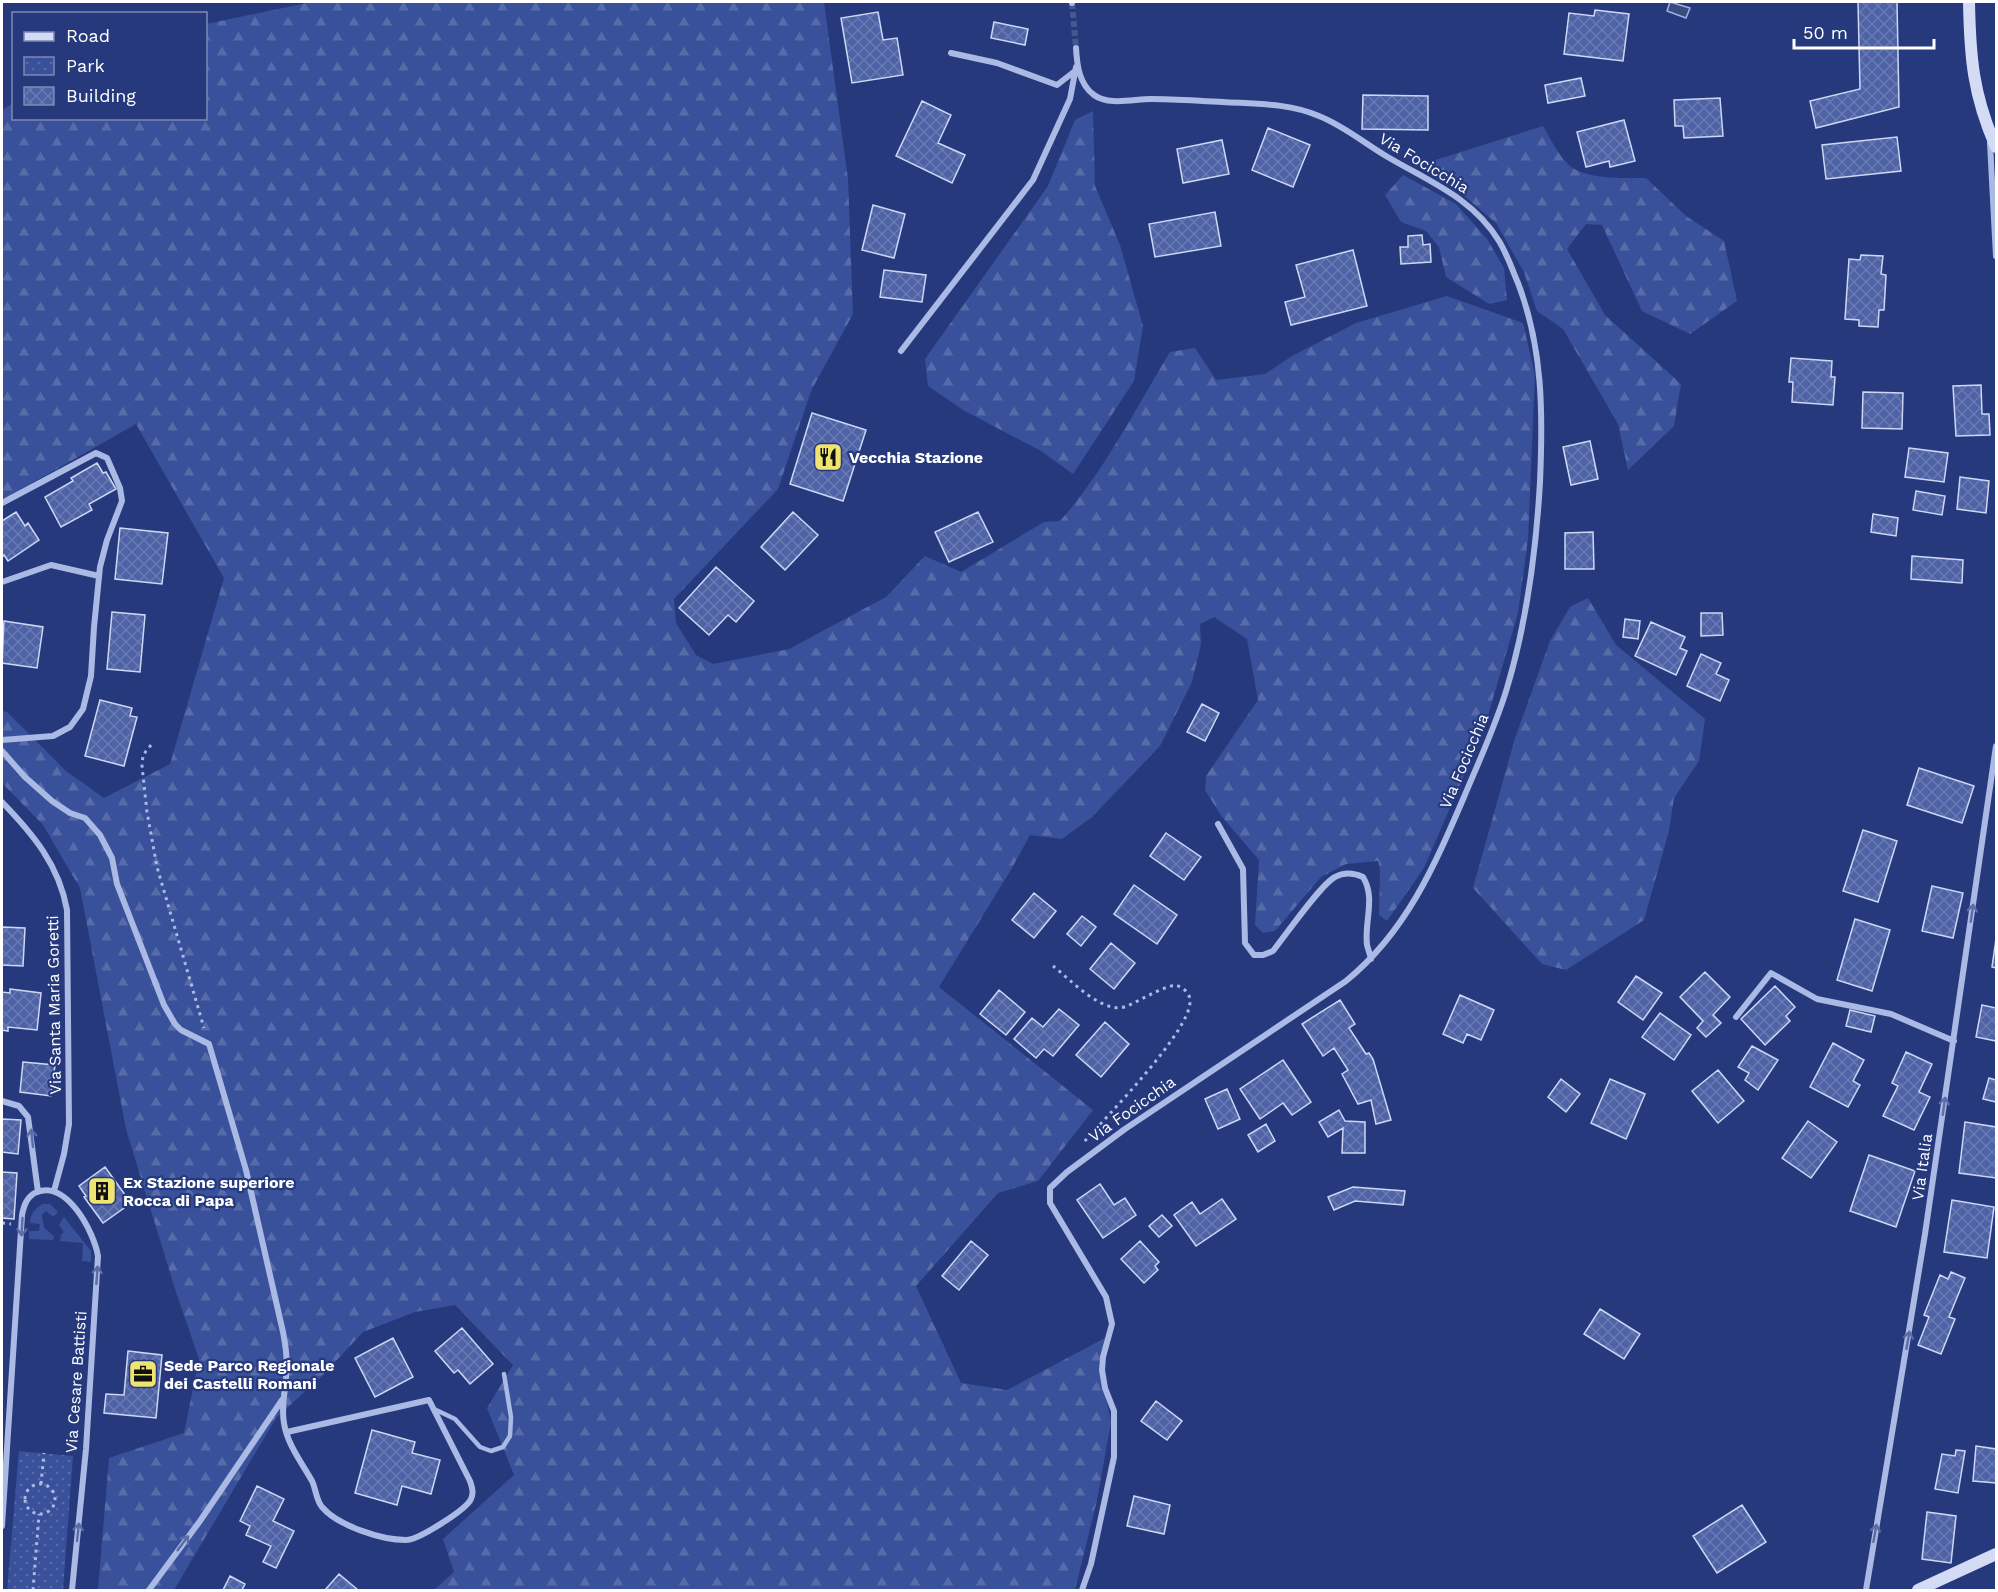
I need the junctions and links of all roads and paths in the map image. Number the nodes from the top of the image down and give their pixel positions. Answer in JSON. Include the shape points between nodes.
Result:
{"nodes":[{"id":1,"x":1969,"y":2,"type":"edge"},
{"id":2,"x":1076,"y":48,"type":"tunnel mouth"},
{"id":3,"x":951,"y":53,"type":"dead end"},
{"id":4,"x":1077,"y":60,"type":"junction"},
{"id":5,"x":1075,"y":70,"type":"junction"},
{"id":6,"x":1990,"y":132,"type":"junction"},
{"id":7,"x":1996,"y":147,"type":"edge"},
{"id":8,"x":1996,"y":256,"type":"edge"},
{"id":9,"x":901,"y":351,"type":"dead end"},
{"id":10,"x":2,"y":503,"type":"edge"},
{"id":11,"x":99,"y":576,"type":"junction"},
{"id":12,"x":2,"y":582,"type":"edge"},
{"id":13,"x":2,"y":740,"type":"edge"},
{"id":14,"x":151,"y":745,"type":"dead end"},
{"id":15,"x":1996,"y":746,"type":"edge"},
{"id":16,"x":2,"y":751,"type":"edge"},
{"id":17,"x":2,"y":802,"type":"edge"},
{"id":18,"x":1218,"y":824,"type":"dead end"},
{"id":19,"x":1371,"y":959,"type":"junction"},
{"id":20,"x":1053,"y":966,"type":"dead end"},
{"id":21,"x":1736,"y":1017,"type":"dead end"},
{"id":22,"x":1954,"y":1041,"type":"junction"},
{"id":23,"x":209,"y":1044,"type":"junction"},
{"id":24,"x":2,"y":1101,"type":"edge"},
{"id":25,"x":1082,"y":1144,"type":"dead end"},
{"id":26,"x":54,"y":1191,"type":"junction"},
{"id":27,"x":38,"y":1192,"type":"junction"},
{"id":28,"x":504,"y":1374,"type":"dead end"},
{"id":29,"x":282,"y":1400,"type":"junction"},
{"id":30,"x":434,"y":1409,"type":"junction"},
{"id":31,"x":287,"y":1432,"type":"junction"},
{"id":32,"x":44,"y":1453,"type":"dead end"},
{"id":33,"x":41,"y":1484,"type":"junction"},
{"id":34,"x":39,"y":1514,"type":"junction"},
{"id":35,"x":2,"y":1526,"type":"edge"},
{"id":36,"x":1996,"y":1554,"type":"edge"},
{"id":37,"x":33,"y":1590,"type":"edge"},
{"id":38,"x":72,"y":1590,"type":"edge"},
{"id":39,"x":149,"y":1590,"type":"edge"},
{"id":40,"x":1082,"y":1590,"type":"edge"},
{"id":41,"x":1866,"y":1590,"type":"edge"},
{"id":42,"x":1918,"y":1590,"type":"edge"}],
"edges":[{"from":1,"to":6,"type":"main road","via":[[1974,80]]},
{"from":2,"to":4,"type":"street","name":"Via Focicchia"},
{"from":3,"to":5,"type":"street","via":[[997,63],[1057,85]]},
{"from":4,"to":5,"type":"street"},
{"from":4,"to":19,"type":"street","name":"Via Focicchia","via":[[1085,86],[1100,99],[1277,105],[1306,111],[1346,130],[1444,188],[1481,217],[1505,251],[1525,304],[1539,365],[1542,418],[1536,548],[1519,646],[1501,708],[1445,842],[1409,910]]},
{"from":5,"to":9,"type":"street","via":[[1070,99],[1033,180]]},
{"from":6,"to":7,"type":"main road"},
{"from":6,"to":8,"type":"street"},
{"from":10,"to":11,"type":"street","via":[[88,455],[104,455],[110,462],[122,501],[104,549]]},
{"from":11,"to":12,"type":"street","via":[[51,565]]},
{"from":11,"to":13,"type":"street","via":[[91,676],[78,718],[53,736]]},
{"from":14,"to":23,"type":"path","via":[[143,755],[142,766],[151,839]]},
{"from":22,"to":15,"type":"street","name":"Via Italia","one_way":true},
{"from":16,"to":23,"type":"street","via":[[52,801],[85,818],[100,834],[175,1024]]},
{"from":17,"to":26,"type":"street","name":"Via Santa Maria Goretti","via":[[52,863],[67,910],[69,1124]]},
{"from":18,"to":19,"type":"street","via":[[1243,869],[1245,943],[1254,955],[1273,951],[1334,877],[1348,873],[1362,877],[1370,894],[1367,944]]},
{"from":19,"to":40,"type":"street","name":"Via Focicchia","via":[[1331,992],[1125,1129],[1050,1188],[1050,1203],[1106,1297],[1112,1324],[1102,1363],[1103,1382],[1114,1412],[1114,1457]]},
{"from":20,"to":25,"type":"path","via":[[1112,1008],[1174,986],[1182,987],[1190,1001],[1186,1016],[1165,1048]]},
{"from":21,"to":22,"type":"street","via":[[1771,973],[1817,999],[1891,1014]]},
{"from":41,"to":22,"type":"street","name":"Via Italia","one_way":true},
{"from":23,"to":29,"type":"street","via":[[246,1170],[283,1332],[287,1377]]},
{"from":27,"to":24,"type":"street","one_way":true,"via":[[28,1117],[19,1106]]},
{"from":26,"to":27,"type":"street"},
{"from":38,"to":26,"type":"street","name":"Via Cesare Battisti","one_way":true,"via":[[98,1256],[92,1236],[75,1208]]},
{"from":27,"to":35,"type":"street","one_way":true,"via":[[27,1199],[22,1215]]},
{"from":28,"to":30,"type":"lane","via":[[511,1417],[510,1436],[502,1447],[491,1451],[480,1447],[455,1419]]},
{"from":29,"to":31,"type":"street"},
{"from":39,"to":29,"type":"street","one_way":true},
{"from":30,"to":31,"type":"street","via":[[429,1400]]},
{"from":30,"to":31,"type":"street","via":[[473,1494],[461,1509],[408,1540],[371,1534],[320,1505],[314,1484]]},
{"from":32,"to":33,"type":"path"},
{"from":33,"to":34,"type":"path","via":[[26,1495],[30,1510]]},
{"from":33,"to":34,"type":"path","via":[[53,1491],[55,1500],[52,1509]]},
{"from":34,"to":37,"type":"path"},
{"from":36,"to":42,"type":"main road"}]}
